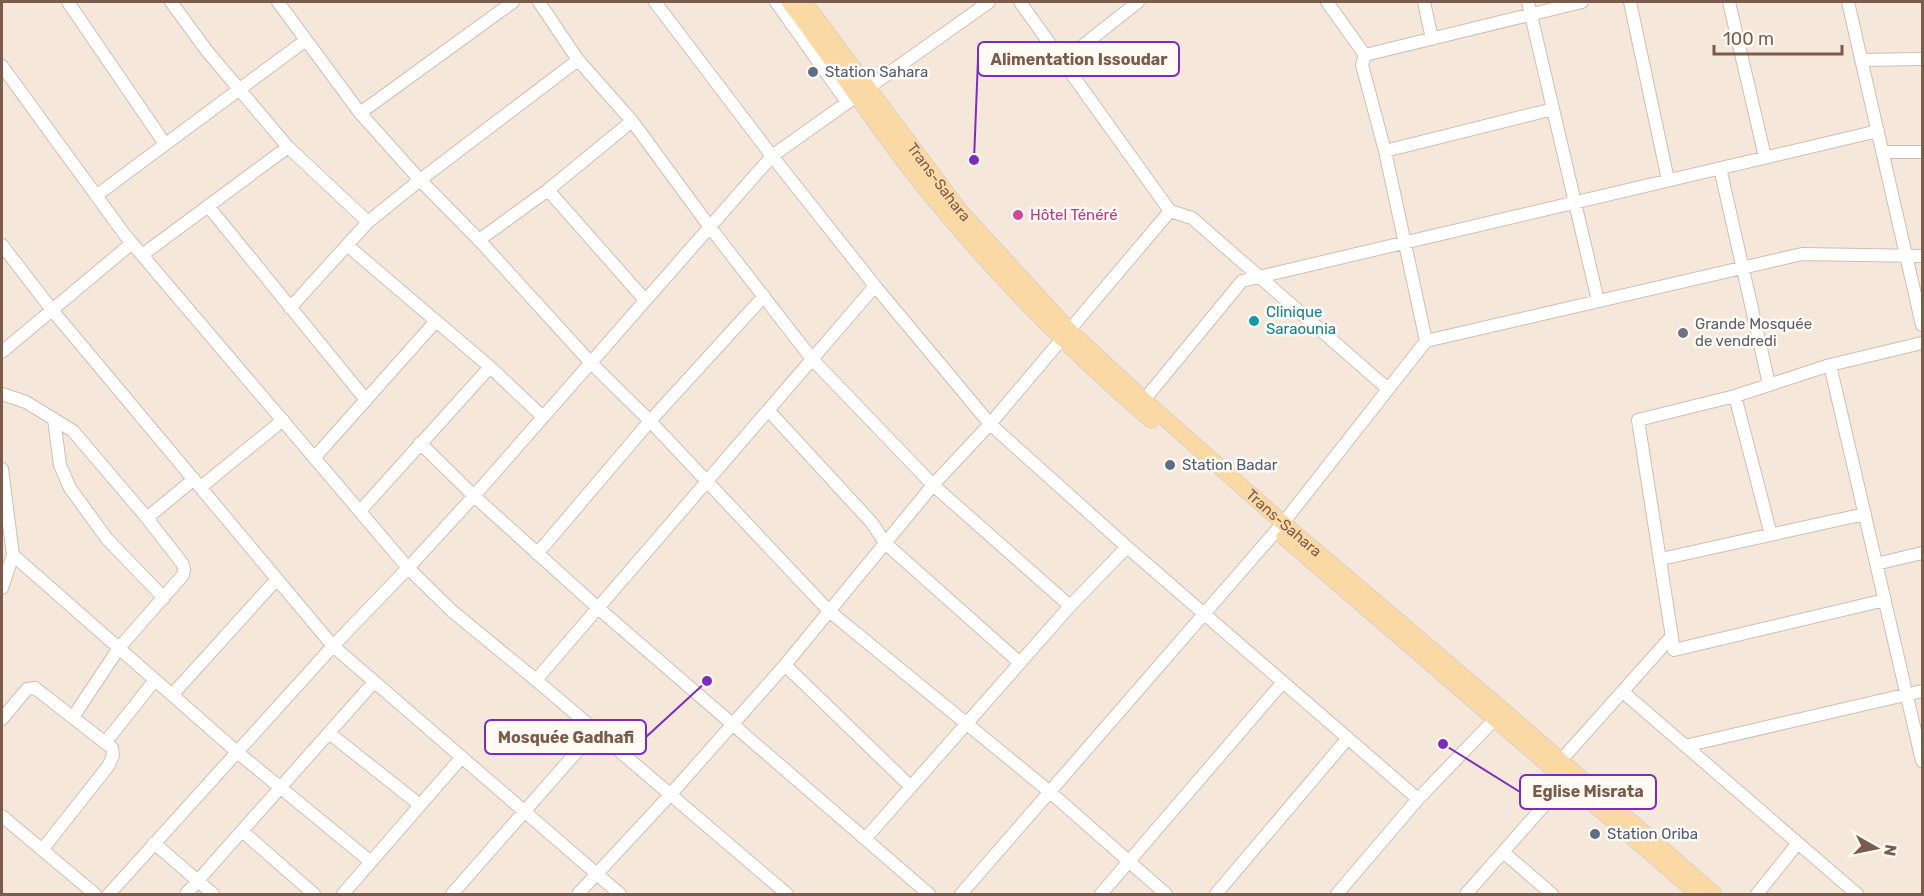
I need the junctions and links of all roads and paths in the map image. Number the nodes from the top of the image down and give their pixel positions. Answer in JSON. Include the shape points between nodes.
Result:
{"nodes":[{"id":1,"x":68,"y":2,"type":"edge"},
{"id":2,"x":171,"y":2,"type":"edge"},
{"id":3,"x":278,"y":2,"type":"edge"},
{"id":4,"x":513,"y":2,"type":"edge"},
{"id":5,"x":539,"y":2,"type":"edge"},
{"id":6,"x":655,"y":2,"type":"edge"},
{"id":7,"x":776,"y":2,"type":"edge"},
{"id":8,"x":789,"y":2,"type":"edge"},
{"id":9,"x":804,"y":2,"type":"edge"},
{"id":10,"x":989,"y":2,"type":"edge"},
{"id":11,"x":1020,"y":2,"type":"edge"},
{"id":12,"x":1138,"y":2,"type":"edge"},
{"id":13,"x":1327,"y":2,"type":"edge"},
{"id":14,"x":1424,"y":2,"type":"edge"},
{"id":15,"x":1528,"y":2,"type":"edge"},
{"id":16,"x":1582,"y":2,"type":"edge"},
{"id":17,"x":1630,"y":2,"type":"edge"},
{"id":18,"x":1729,"y":2,"type":"edge"},
{"id":19,"x":1848,"y":2,"type":"edge"},
{"id":20,"x":1531,"y":14,"type":"junction"},
{"id":21,"x":1432,"y":39,"type":"junction"},
{"id":22,"x":306,"y":40,"type":"junction"},
{"id":23,"x":1365,"y":55,"type":"junction"},
{"id":24,"x":1923,"y":59,"type":"edge"},
{"id":25,"x":578,"y":60,"type":"junction"},
{"id":26,"x":1861,"y":60,"type":"junction"},
{"id":27,"x":1062,"y":62,"type":"junction"},
{"id":28,"x":2,"y":66,"type":"edge"},
{"id":29,"x":239,"y":90,"type":"junction"},
{"id":30,"x":857,"y":95,"type":"junction"},
{"id":31,"x":1553,"y":109,"type":"junction"},
{"id":32,"x":360,"y":113,"type":"junction"},
{"id":33,"x":632,"y":121,"type":"junction"},
{"id":34,"x":1878,"y":131,"type":"junction"},
{"id":35,"x":165,"y":144,"type":"junction"},
{"id":36,"x":288,"y":147,"type":"junction"},
{"id":37,"x":1385,"y":151,"type":"junction"},
{"id":38,"x":1883,"y":152,"type":"junction"},
{"id":39,"x":1923,"y":152,"type":"edge"},
{"id":40,"x":772,"y":156,"type":"junction"},
{"id":41,"x":1765,"y":157,"type":"junction"},
{"id":42,"x":1720,"y":168,"type":"junction"},
{"id":43,"x":420,"y":180,"type":"junction"},
{"id":44,"x":1668,"y":180,"type":"junction"},
{"id":45,"x":548,"y":190,"type":"junction"},
{"id":46,"x":97,"y":195,"type":"junction"},
{"id":47,"x":1575,"y":202,"type":"junction"},
{"id":48,"x":208,"y":206,"type":"junction"},
{"id":49,"x":1170,"y":211,"type":"junction"},
{"id":50,"x":368,"y":222,"type":"junction"},
{"id":51,"x":709,"y":226,"type":"junction"},
{"id":52,"x":479,"y":240,"type":"junction"},
{"id":53,"x":1405,"y":242,"type":"junction"},
{"id":54,"x":132,"y":243,"type":"junction"},
{"id":55,"x":2,"y":245,"type":"edge"},
{"id":56,"x":348,"y":246,"type":"junction"},
{"id":57,"x":142,"y":255,"type":"junction"},
{"id":58,"x":1906,"y":256,"type":"junction"},
{"id":59,"x":1923,"y":256,"type":"edge"},
{"id":60,"x":1743,"y":268,"type":"junction"},
{"id":61,"x":1260,"y":277,"type":"junction"},
{"id":62,"x":875,"y":286,"type":"junction"},
{"id":63,"x":764,"y":296,"type":"junction"},
{"id":64,"x":645,"y":300,"type":"junction"},
{"id":65,"x":1598,"y":301,"type":"junction"},
{"id":66,"x":290,"y":308,"type":"junction"},
{"id":67,"x":52,"y":310,"type":"junction"},
{"id":68,"x":436,"y":321,"type":"junction"},
{"id":69,"x":1923,"y":325,"type":"edge"},
{"id":70,"x":1066,"y":335,"type":"junction"},
{"id":71,"x":1426,"y":341,"type":"junction"},
{"id":72,"x":1923,"y":343,"type":"edge"},
{"id":73,"x":2,"y":352,"type":"edge"},
{"id":74,"x":812,"y":359,"type":"junction"},
{"id":75,"x":591,"y":363,"type":"junction"},
{"id":76,"x":1830,"y":364,"type":"junction"},
{"id":77,"x":490,"y":367,"type":"junction"},
{"id":78,"x":1769,"y":384,"type":"junction"},
{"id":79,"x":1388,"y":389,"type":"junction"},
{"id":80,"x":2,"y":394,"type":"edge"},
{"id":81,"x":1735,"y":396,"type":"junction"},
{"id":82,"x":366,"y":400,"type":"junction"},
{"id":83,"x":1144,"y":400,"type":"junction"},
{"id":84,"x":768,"y":410,"type":"junction"},
{"id":85,"x":543,"y":417,"type":"junction"},
{"id":86,"x":54,"y":419,"type":"junction"},
{"id":87,"x":283,"y":420,"type":"junction"},
{"id":88,"x":650,"y":421,"type":"junction"},
{"id":89,"x":1160,"y":422,"type":"junction"},
{"id":90,"x":990,"y":424,"type":"junction"},
{"id":91,"x":420,"y":443,"type":"junction"},
{"id":92,"x":315,"y":457,"type":"junction"},
{"id":93,"x":2,"y":469,"type":"edge"},
{"id":94,"x":707,"y":481,"type":"junction"},
{"id":95,"x":197,"y":483,"type":"junction"},
{"id":96,"x":933,"y":485,"type":"junction"},
{"id":97,"x":474,"y":496,"type":"junction"},
{"id":98,"x":360,"y":511,"type":"junction"},
{"id":99,"x":1865,"y":514,"type":"junction"},
{"id":100,"x":147,"y":518,"type":"junction"},
{"id":101,"x":1280,"y":527,"type":"junction"},
{"id":102,"x":1771,"y":535,"type":"junction"},
{"id":103,"x":885,"y":543,"type":"junction"},
{"id":104,"x":1127,"y":547,"type":"junction"},
{"id":105,"x":1923,"y":553,"type":"edge"},
{"id":106,"x":537,"y":554,"type":"junction"},
{"id":107,"x":13,"y":555,"type":"junction"},
{"id":108,"x":1660,"y":559,"type":"junction"},
{"id":109,"x":1876,"y":564,"type":"junction"},
{"id":110,"x":408,"y":568,"type":"junction"},
{"id":111,"x":278,"y":579,"type":"junction"},
{"id":112,"x":2,"y":588,"type":"edge"},
{"id":113,"x":164,"y":598,"type":"junction"},
{"id":114,"x":1885,"y":600,"type":"junction"},
{"id":115,"x":1070,"y":606,"type":"junction"},
{"id":116,"x":598,"y":608,"type":"junction"},
{"id":117,"x":829,"y":611,"type":"junction"},
{"id":118,"x":1204,"y":614,"type":"junction"},
{"id":119,"x":1672,"y":636,"type":"junction"},
{"id":120,"x":333,"y":646,"type":"junction"},
{"id":121,"x":119,"y":648,"type":"junction"},
{"id":122,"x":1020,"y":663,"type":"junction"},
{"id":123,"x":784,"y":665,"type":"junction"},
{"id":124,"x":155,"y":680,"type":"junction"},
{"id":125,"x":536,"y":680,"type":"junction"},
{"id":126,"x":374,"y":681,"type":"junction"},
{"id":127,"x":1283,"y":682,"type":"junction"},
{"id":128,"x":1461,"y":683,"type":"junction"},
{"id":129,"x":1923,"y":691,"type":"edge"},
{"id":130,"x":1623,"y":692,"type":"junction"},
{"id":131,"x":1907,"y":694,"type":"junction"},
{"id":132,"x":172,"y":696,"type":"junction"},
{"id":133,"x":73,"y":717,"type":"junction"},
{"id":134,"x":2,"y":719,"type":"edge"},
{"id":135,"x":1494,"y":720,"type":"junction"},
{"id":136,"x":968,"y":723,"type":"junction"},
{"id":137,"x":733,"y":724,"type":"junction"},
{"id":138,"x":595,"y":731,"type":"junction"},
{"id":139,"x":329,"y":733,"type":"junction"},
{"id":140,"x":1348,"y":738,"type":"junction"},
{"id":141,"x":105,"y":743,"type":"junction"},
{"id":142,"x":1685,"y":746,"type":"junction"},
{"id":143,"x":237,"y":752,"type":"junction"},
{"id":144,"x":462,"y":758,"type":"junction"},
{"id":145,"x":1923,"y":761,"type":"edge"},
{"id":146,"x":1557,"y":765,"type":"junction"},
{"id":147,"x":1569,"y":777,"type":"junction"},
{"id":148,"x":911,"y":787,"type":"junction"},
{"id":149,"x":280,"y":788,"type":"junction"},
{"id":150,"x":1050,"y":792,"type":"junction"},
{"id":151,"x":670,"y":795,"type":"junction"},
{"id":152,"x":1418,"y":799,"type":"junction"},
{"id":153,"x":420,"y":805,"type":"junction"},
{"id":154,"x":525,"y":812,"type":"junction"},
{"id":155,"x":2,"y":816,"type":"edge"},
{"id":156,"x":242,"y":831,"type":"junction"},
{"id":157,"x":865,"y":839,"type":"junction"},
{"id":158,"x":154,"y":843,"type":"junction"},
{"id":159,"x":1798,"y":843,"type":"junction"},
{"id":160,"x":42,"y":850,"type":"junction"},
{"id":161,"x":1503,"y":852,"type":"junction"},
{"id":162,"x":371,"y":861,"type":"junction"},
{"id":163,"x":1129,"y":862,"type":"junction"},
{"id":164,"x":595,"y":874,"type":"junction"},
{"id":165,"x":198,"y":881,"type":"junction"},
{"id":166,"x":95,"y":894,"type":"edge"},
{"id":167,"x":109,"y":894,"type":"edge"},
{"id":168,"x":186,"y":894,"type":"edge"},
{"id":169,"x":213,"y":894,"type":"edge"},
{"id":170,"x":314,"y":894,"type":"edge"},
{"id":171,"x":343,"y":894,"type":"edge"},
{"id":172,"x":452,"y":894,"type":"edge"},
{"id":173,"x":578,"y":894,"type":"edge"},
{"id":174,"x":620,"y":894,"type":"edge"},
{"id":175,"x":787,"y":894,"type":"edge"},
{"id":176,"x":929,"y":894,"type":"edge"},
{"id":177,"x":961,"y":894,"type":"edge"},
{"id":178,"x":1101,"y":894,"type":"edge"},
{"id":179,"x":1166,"y":894,"type":"edge"},
{"id":180,"x":1216,"y":894,"type":"edge"},
{"id":181,"x":1337,"y":894,"type":"edge"},
{"id":182,"x":1466,"y":894,"type":"edge"},
{"id":183,"x":1552,"y":894,"type":"edge"},
{"id":184,"x":1698,"y":894,"type":"edge"},
{"id":185,"x":1714,"y":894,"type":"edge"},
{"id":186,"x":1757,"y":894,"type":"edge"},
{"id":187,"x":1857,"y":894,"type":"edge"}],
"edges":[{"from":1,"to":35,"type":"street"},
{"from":2,"to":29,"type":"street"},
{"from":3,"to":22,"type":"street"},
{"from":4,"to":32,"type":"street"},
{"from":5,"to":25,"type":"street"},
{"from":6,"to":40,"type":"street"},
{"from":7,"to":30,"type":"street"},
{"from":8,"to":30,"type":"main road","name":"Trans-Sahara"},
{"from":9,"to":30,"type":"main road","name":"Trans-Sahara"},
{"from":10,"to":30,"type":"street"},
{"from":11,"to":27,"type":"street"},
{"from":12,"to":27,"type":"street"},
{"from":13,"to":23,"type":"street"},
{"from":14,"to":21,"type":"street"},
{"from":15,"to":20,"type":"street"},
{"from":16,"to":20,"type":"street"},
{"from":17,"to":44,"type":"street"},
{"from":18,"to":41,"type":"street"},
{"from":19,"to":26,"type":"street"},
{"from":20,"to":21,"type":"street"},
{"from":20,"to":31,"type":"street"},
{"from":21,"to":23,"type":"street"},
{"from":22,"to":29,"type":"street"},
{"from":22,"to":32,"type":"street"},
{"from":23,"to":37,"type":"street","via":[[1362,65]]},
{"from":24,"to":26,"type":"street"},
{"from":25,"to":33,"type":"street"},
{"from":25,"to":43,"type":"street"},
{"from":26,"to":34,"type":"street"},
{"from":27,"to":49,"type":"street"},
{"from":28,"to":46,"type":"street"},
{"from":29,"to":35,"type":"street"},
{"from":29,"to":36,"type":"street"},
{"from":30,"to":40,"type":"street"},
{"from":30,"to":70,"type":"main road","name":"Trans-Sahara"},
{"from":31,"to":37,"type":"street"},
{"from":31,"to":47,"type":"street"},
{"from":32,"to":43,"type":"street"},
{"from":33,"to":45,"type":"street"},
{"from":33,"to":51,"type":"street"},
{"from":34,"to":38,"type":"street"},
{"from":34,"to":41,"type":"street"},
{"from":35,"to":46,"type":"street"},
{"from":36,"to":48,"type":"street"},
{"from":36,"to":50,"type":"street"},
{"from":37,"to":53,"type":"street"},
{"from":38,"to":39,"type":"street"},
{"from":38,"to":58,"type":"street"},
{"from":40,"to":51,"type":"street"},
{"from":40,"to":62,"type":"street"},
{"from":41,"to":42,"type":"street"},
{"from":42,"to":44,"type":"street"},
{"from":42,"to":60,"type":"street"},
{"from":43,"to":50,"type":"street"},
{"from":43,"to":52,"type":"street"},
{"from":44,"to":47,"type":"street"},
{"from":45,"to":52,"type":"street"},
{"from":45,"to":64,"type":"street"},
{"from":46,"to":54,"type":"street"},
{"from":47,"to":53,"type":"street"},
{"from":47,"to":65,"type":"street"},
{"from":48,"to":57,"type":"street"},
{"from":48,"to":66,"type":"street"},
{"from":49,"to":61,"type":"street","via":[[1192,218]]},
{"from":49,"to":70,"type":"street"},
{"from":50,"to":56,"type":"street"},
{"from":51,"to":63,"type":"street"},
{"from":51,"to":64,"type":"street"},
{"from":52,"to":75,"type":"street"},
{"from":53,"to":61,"type":"street"},
{"from":53,"to":71,"type":"street"},
{"from":54,"to":57,"type":"street"},
{"from":54,"to":67,"type":"street"},
{"from":55,"to":67,"type":"street"},
{"from":56,"to":66,"type":"street"},
{"from":56,"to":68,"type":"street"},
{"from":57,"to":87,"type":"street"},
{"from":58,"to":59,"type":"street"},
{"from":58,"to":60,"type":"street","via":[[1802,254]]},
{"from":58,"to":69,"type":"street"},
{"from":60,"to":65,"type":"street"},
{"from":60,"to":78,"type":"street"},
{"from":61,"to":79,"type":"street"},
{"from":61,"to":83,"type":"street","via":[[1242,281]]},
{"from":62,"to":74,"type":"street"},
{"from":62,"to":90,"type":"street"},
{"from":63,"to":74,"type":"street"},
{"from":63,"to":88,"type":"street"},
{"from":64,"to":75,"type":"street"},
{"from":65,"to":71,"type":"street"},
{"from":66,"to":82,"type":"street"},
{"from":67,"to":73,"type":"street"},
{"from":67,"to":95,"type":"street"},
{"from":68,"to":77,"type":"street"},
{"from":68,"to":82,"type":"street"},
{"from":70,"to":83,"type":"main road","name":"Trans-Sahara"},
{"from":70,"to":89,"type":"main road","name":"Trans-Sahara","via":[[1106,381]]},
{"from":70,"to":90,"type":"street"},
{"from":71,"to":79,"type":"street"},
{"from":72,"to":76,"type":"street"},
{"from":74,"to":84,"type":"street"},
{"from":74,"to":96,"type":"street"},
{"from":75,"to":85,"type":"street"},
{"from":75,"to":88,"type":"street"},
{"from":76,"to":78,"type":"street"},
{"from":76,"to":99,"type":"street"},
{"from":77,"to":85,"type":"street"},
{"from":77,"to":91,"type":"street"},
{"from":78,"to":81,"type":"street"},
{"from":79,"to":101,"type":"street"},
{"from":80,"to":86,"type":"street","via":[[26,402]]},
{"from":81,"to":102,"type":"street"},
{"from":81,"to":108,"type":"street","via":[[1638,420]]},
{"from":82,"to":92,"type":"street"},
{"from":83,"to":89,"type":"main road","name":"Trans-Sahara"},
{"from":84,"to":94,"type":"street"},
{"from":84,"to":103,"type":"street","via":[[872,523]]},
{"from":85,"to":97,"type":"street"},
{"from":86,"to":100,"type":"street","via":[[73,431]]},
{"from":86,"to":113,"type":"street","via":[[60,465],[70,488],[107,539]]},
{"from":87,"to":92,"type":"street"},
{"from":87,"to":95,"type":"street"},
{"from":88,"to":94,"type":"street"},
{"from":88,"to":106,"type":"street"},
{"from":89,"to":101,"type":"main road","name":"Trans-Sahara"},
{"from":90,"to":96,"type":"street"},
{"from":90,"to":104,"type":"street"},
{"from":91,"to":97,"type":"street"},
{"from":91,"to":98,"type":"street"},
{"from":92,"to":98,"type":"street"},
{"from":93,"to":107,"type":"street"},
{"from":94,"to":116,"type":"street"},
{"from":94,"to":117,"type":"street"},
{"from":95,"to":100,"type":"street"},
{"from":95,"to":111,"type":"street"},
{"from":96,"to":103,"type":"street"},
{"from":96,"to":115,"type":"street"},
{"from":97,"to":106,"type":"street"},
{"from":97,"to":110,"type":"street"},
{"from":98,"to":110,"type":"street"},
{"from":99,"to":102,"type":"street"},
{"from":99,"to":109,"type":"street"},
{"from":100,"to":113,"type":"street","via":[[184,569]]},
{"from":101,"to":118,"type":"street"},
{"from":101,"to":128,"type":"main road","name":"Trans-Sahara"},
{"from":102,"to":108,"type":"street"},
{"from":103,"to":117,"type":"street"},
{"from":103,"to":122,"type":"street"},
{"from":104,"to":115,"type":"street"},
{"from":104,"to":118,"type":"street"},
{"from":105,"to":109,"type":"street"},
{"from":106,"to":116,"type":"street"},
{"from":107,"to":112,"type":"street"},
{"from":107,"to":121,"type":"street"},
{"from":108,"to":119,"type":"street"},
{"from":109,"to":114,"type":"street"},
{"from":110,"to":120,"type":"street"},
{"from":110,"to":125,"type":"street","via":[[452,611]]},
{"from":111,"to":120,"type":"street"},
{"from":111,"to":132,"type":"street"},
{"from":113,"to":121,"type":"street"},
{"from":114,"to":119,"type":"street","via":[[1674,650]]},
{"from":114,"to":131,"type":"street"},
{"from":115,"to":122,"type":"street"},
{"from":116,"to":125,"type":"street"},
{"from":116,"to":137,"type":"street"},
{"from":117,"to":123,"type":"street"},
{"from":117,"to":136,"type":"street"},
{"from":118,"to":127,"type":"street"},
{"from":118,"to":150,"type":"street"},
{"from":119,"to":130,"type":"street"},
{"from":120,"to":126,"type":"street"},
{"from":120,"to":143,"type":"street"},
{"from":121,"to":124,"type":"street"},
{"from":121,"to":133,"type":"street"},
{"from":122,"to":136,"type":"street"},
{"from":123,"to":137,"type":"street"},
{"from":123,"to":148,"type":"street"},
{"from":124,"to":132,"type":"street"},
{"from":124,"to":141,"type":"street"},
{"from":125,"to":138,"type":"street"},
{"from":126,"to":139,"type":"street"},
{"from":126,"to":144,"type":"street"},
{"from":127,"to":140,"type":"street"},
{"from":127,"to":163,"type":"street"},
{"from":128,"to":135,"type":"main road","name":"Trans-Sahara"},
{"from":128,"to":146,"type":"main road","name":"Trans-Sahara"},
{"from":129,"to":131,"type":"street"},
{"from":130,"to":142,"type":"street"},
{"from":130,"to":146,"type":"street"},
{"from":131,"to":142,"type":"street"},
{"from":131,"to":145,"type":"street"},
{"from":132,"to":143,"type":"street"},
{"from":133,"to":134,"type":"street","via":[[35,688],[27,689]]},
{"from":133,"to":141,"type":"street"},
{"from":135,"to":146,"type":"main road","name":"Trans-Sahara"},
{"from":135,"to":152,"type":"street"},
{"from":136,"to":148,"type":"street"},
{"from":136,"to":150,"type":"street"},
{"from":137,"to":151,"type":"street"},
{"from":137,"to":157,"type":"street"},
{"from":138,"to":151,"type":"street"},
{"from":138,"to":154,"type":"street"},
{"from":139,"to":149,"type":"street"},
{"from":139,"to":153,"type":"street"},
{"from":140,"to":152,"type":"street"},
{"from":140,"to":180,"type":"street"},
{"from":141,"to":160,"type":"street","via":[[112,748],[109,765]]},
{"from":142,"to":159,"type":"street"},
{"from":143,"to":149,"type":"street"},
{"from":143,"to":158,"type":"street"},
{"from":144,"to":153,"type":"street"},
{"from":144,"to":154,"type":"street"},
{"from":146,"to":147,"type":"main road","name":"Trans-Sahara"},
{"from":147,"to":161,"type":"street"},
{"from":147,"to":184,"type":"main road","name":"Trans-Sahara"},
{"from":147,"to":185,"type":"main road","name":"Trans-Sahara"},
{"from":148,"to":157,"type":"street"},
{"from":149,"to":156,"type":"street"},
{"from":149,"to":162,"type":"street"},
{"from":150,"to":163,"type":"street"},
{"from":150,"to":177,"type":"street"},
{"from":151,"to":164,"type":"street"},
{"from":151,"to":175,"type":"street"},
{"from":152,"to":181,"type":"street"},
{"from":153,"to":162,"type":"street"},
{"from":154,"to":164,"type":"street"},
{"from":154,"to":172,"type":"street"},
{"from":155,"to":160,"type":"street"},
{"from":156,"to":165,"type":"street"},
{"from":156,"to":170,"type":"street"},
{"from":157,"to":176,"type":"street"},
{"from":158,"to":165,"type":"street"},
{"from":158,"to":167,"type":"street"},
{"from":159,"to":186,"type":"street"},
{"from":159,"to":187,"type":"street"},
{"from":160,"to":166,"type":"street"},
{"from":161,"to":182,"type":"street"},
{"from":161,"to":183,"type":"street"},
{"from":162,"to":171,"type":"street"},
{"from":163,"to":178,"type":"street"},
{"from":163,"to":179,"type":"street"},
{"from":164,"to":173,"type":"street"},
{"from":164,"to":174,"type":"street"},
{"from":165,"to":168,"type":"street"},
{"from":165,"to":169,"type":"street"}]}
